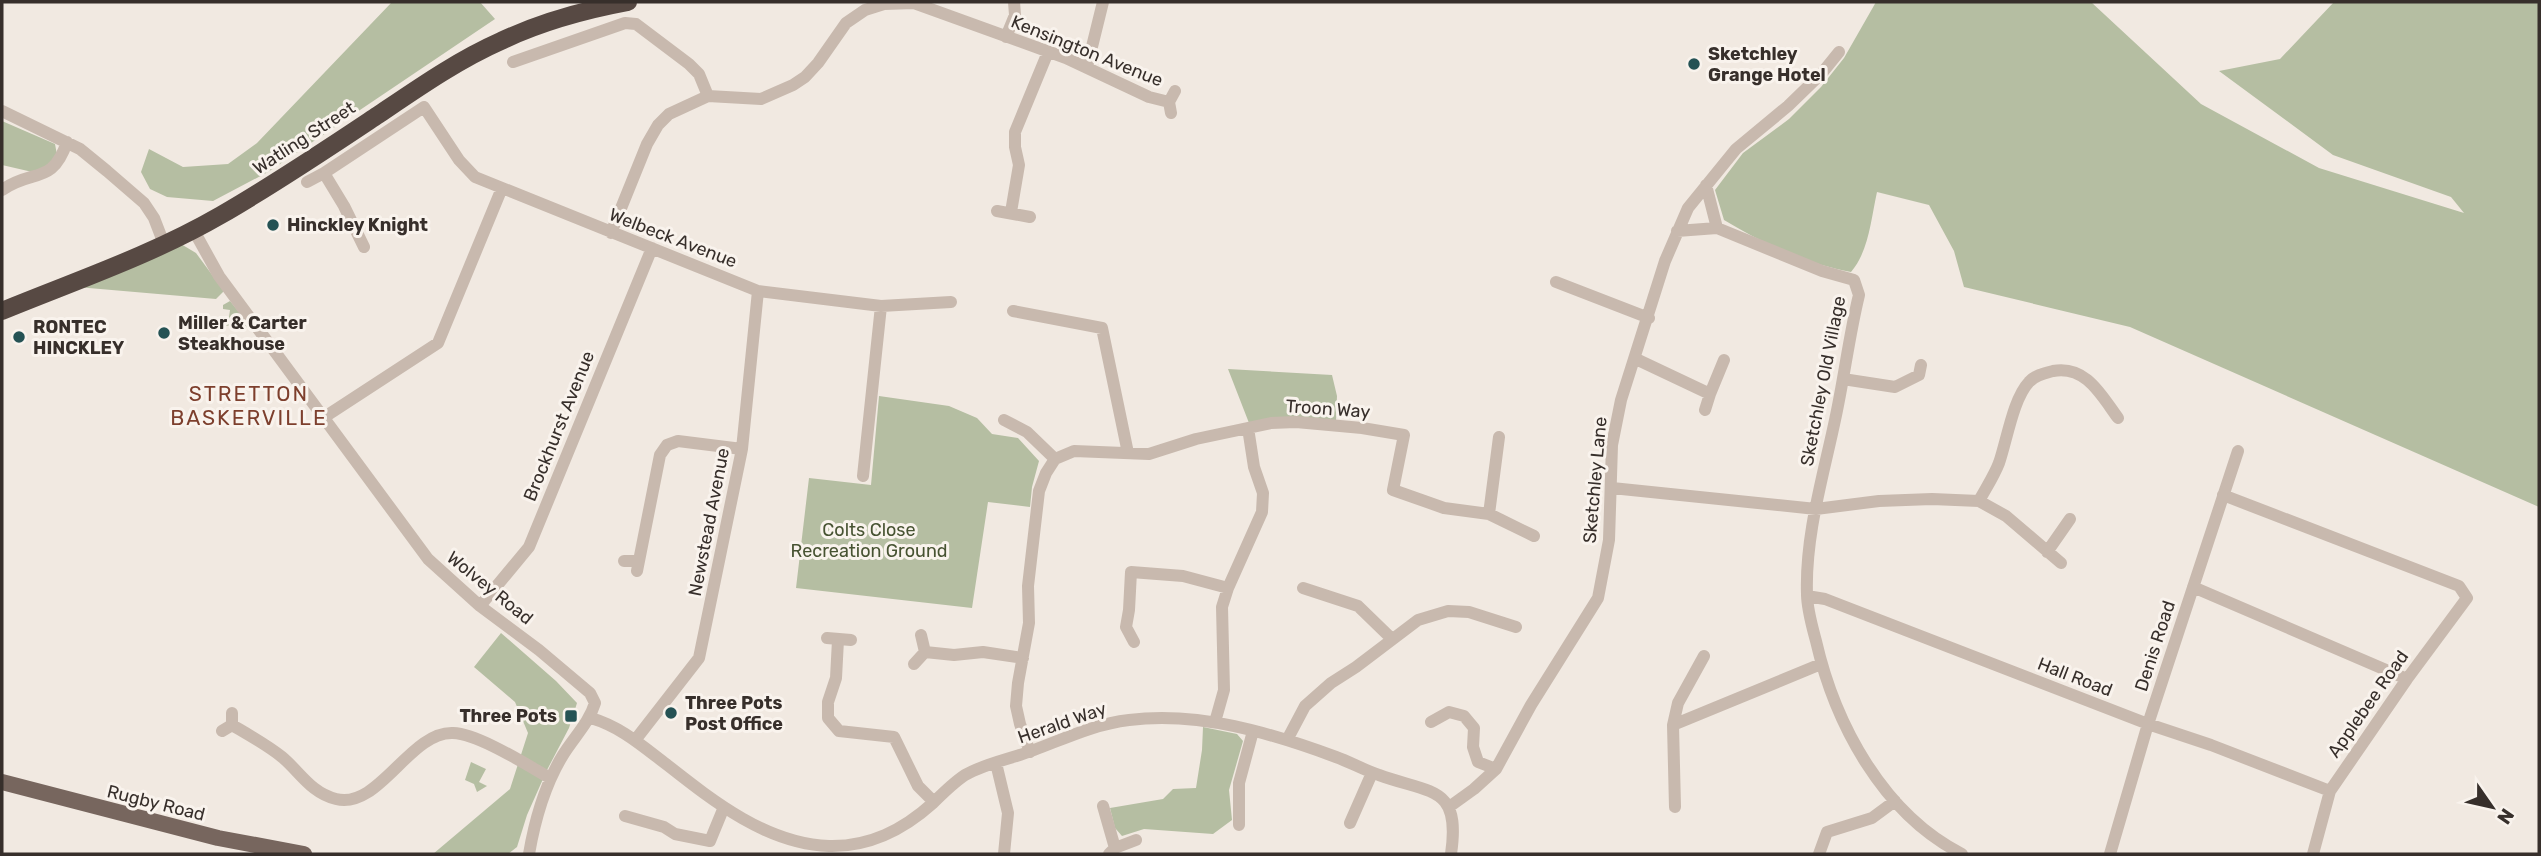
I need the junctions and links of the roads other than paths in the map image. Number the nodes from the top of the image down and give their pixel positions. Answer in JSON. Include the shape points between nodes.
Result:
{"nodes":[{"id":1,"x":628,"y":2,"type":"edge"},
{"id":2,"x":1014,"y":2,"type":"edge"},
{"id":3,"x":1103,"y":2,"type":"edge"},
{"id":4,"x":601,"y":4,"type":"edge"},
{"id":5,"x":1006,"y":37,"type":"junction"},
{"id":6,"x":1048,"y":52,"type":"junction"},
{"id":7,"x":1839,"y":52,"type":"dead end"},
{"id":8,"x":522,"y":63,"type":"dead end"},
{"id":9,"x":1087,"y":67,"type":"junction"},
{"id":10,"x":708,"y":96,"type":"junction"},
{"id":11,"x":1172,"y":102,"type":"dead end"},
{"id":12,"x":2,"y":111,"type":"edge"},
{"id":13,"x":66,"y":142,"type":"junction"},
{"id":14,"x":324,"y":173,"type":"junction"},
{"id":15,"x":307,"y":182,"type":"dead end"},
{"id":16,"x":1706,"y":185,"type":"junction"},
{"id":17,"x":502,"y":188,"type":"junction"},
{"id":18,"x":2,"y":190,"type":"edge"},
{"id":19,"x":997,"y":211,"type":"dead end"},
{"id":20,"x":1011,"y":212,"type":"junction"},
{"id":21,"x":1030,"y":217,"type":"dead end"},
{"id":22,"x":1717,"y":228,"type":"junction"},
{"id":23,"x":193,"y":229,"type":"junction"},
{"id":24,"x":1678,"y":231,"type":"junction"},
{"id":25,"x":611,"y":233,"type":"junction"},
{"id":26,"x":164,"y":244,"type":"junction"},
{"id":27,"x":364,"y":247,"type":"dead end"},
{"id":28,"x":652,"y":248,"type":"junction"},
{"id":29,"x":1556,"y":282,"type":"dead end"},
{"id":30,"x":758,"y":291,"type":"junction"},
{"id":31,"x":951,"y":302,"type":"dead end"},
{"id":32,"x":881,"y":306,"type":"junction"},
{"id":33,"x":2,"y":311,"type":"edge"},
{"id":34,"x":1013,"y":311,"type":"dead end"},
{"id":35,"x":1649,"y":318,"type":"junction"},
{"id":36,"x":1636,"y":359,"type":"junction"},
{"id":37,"x":1724,"y":360,"type":"dead end"},
{"id":38,"x":1921,"y":365,"type":"dead end"},
{"id":39,"x":1843,"y":379,"type":"junction"},
{"id":40,"x":1710,"y":394,"type":"junction"},
{"id":41,"x":1705,"y":410,"type":"dead end"},
{"id":42,"x":323,"y":418,"type":"junction"},
{"id":43,"x":2118,"y":418,"type":"dead end"},
{"id":44,"x":1004,"y":420,"type":"dead end"},
{"id":45,"x":1248,"y":428,"type":"junction"},
{"id":46,"x":1499,"y":437,"type":"dead end"},
{"id":47,"x":742,"y":449,"type":"junction"},
{"id":48,"x":2238,"y":451,"type":"dead end"},
{"id":49,"x":1128,"y":453,"type":"junction"},
{"id":50,"x":1055,"y":460,"type":"junction"},
{"id":51,"x":863,"y":476,"type":"dead end"},
{"id":52,"x":1612,"y":488,"type":"junction"},
{"id":53,"x":2223,"y":495,"type":"junction"},
{"id":54,"x":1979,"y":501,"type":"junction"},
{"id":55,"x":1816,"y":509,"type":"junction"},
{"id":56,"x":1489,"y":514,"type":"junction"},
{"id":57,"x":2070,"y":520,"type":"dead end"},
{"id":58,"x":1534,"y":536,"type":"dead end"},
{"id":59,"x":2047,"y":552,"type":"junction"},
{"id":60,"x":624,"y":561,"type":"dead end"},
{"id":61,"x":2061,"y":563,"type":"dead end"},
{"id":62,"x":2193,"y":587,"type":"junction"},
{"id":63,"x":1228,"y":588,"type":"junction"},
{"id":64,"x":1303,"y":588,"type":"dead end"},
{"id":65,"x":1807,"y":596,"type":"junction"},
{"id":66,"x":480,"y":606,"type":"junction"},
{"id":67,"x":1516,"y":627,"type":"dead end"},
{"id":68,"x":921,"y":635,"type":"dead end"},
{"id":69,"x":839,"y":639,"type":"dead end"},
{"id":70,"x":1392,"y":639,"type":"junction"},
{"id":71,"x":1134,"y":642,"type":"dead end"},
{"id":72,"x":925,"y":652,"type":"junction"},
{"id":73,"x":1704,"y":656,"type":"dead end"},
{"id":74,"x":1023,"y":659,"type":"junction"},
{"id":75,"x":914,"y":664,"type":"dead end"},
{"id":76,"x":1821,"y":664,"type":"junction"},
{"id":77,"x":2407,"y":679,"type":"junction"},
{"id":78,"x":591,"y":718,"type":"junction"},
{"id":79,"x":1215,"y":722,"type":"junction"},
{"id":80,"x":1431,"y":722,"type":"dead end"},
{"id":81,"x":229,"y":723,"type":"dead end"},
{"id":82,"x":2148,"y":724,"type":"junction"},
{"id":83,"x":1673,"y":725,"type":"junction"},
{"id":84,"x":1253,"y":731,"type":"junction"},
{"id":85,"x":636,"y":739,"type":"junction"},
{"id":86,"x":1287,"y":740,"type":"junction"},
{"id":87,"x":1030,"y":752,"type":"junction"},
{"id":88,"x":996,"y":763,"type":"junction"},
{"id":89,"x":1496,"y":769,"type":"junction"},
{"id":90,"x":1372,"y":773,"type":"junction"},
{"id":91,"x":550,"y":778,"type":"junction"},
{"id":92,"x":2,"y":782,"type":"edge"},
{"id":93,"x":2330,"y":791,"type":"junction"},
{"id":94,"x":1895,"y":801,"type":"junction"},
{"id":95,"x":934,"y":802,"type":"junction"},
{"id":96,"x":1103,"y":806,"type":"dead end"},
{"id":97,"x":724,"y":807,"type":"junction"},
{"id":98,"x":1449,"y":807,"type":"junction"},
{"id":99,"x":1675,"y":807,"type":"dead end"},
{"id":100,"x":625,"y":816,"type":"dead end"},
{"id":101,"x":1350,"y":823,"type":"dead end"},
{"id":102,"x":1239,"y":825,"type":"dead end"},
{"id":103,"x":1136,"y":840,"type":"dead end"},
{"id":104,"x":1112,"y":851,"type":"edge"},
{"id":105,"x":304,"y":854,"type":"edge"},
{"id":106,"x":529,"y":854,"type":"edge"},
{"id":107,"x":1004,"y":854,"type":"edge"},
{"id":108,"x":1451,"y":854,"type":"edge"},
{"id":109,"x":1819,"y":854,"type":"edge"},
{"id":110,"x":1962,"y":854,"type":"edge"},
{"id":111,"x":2110,"y":854,"type":"edge"},
{"id":112,"x":2313,"y":854,"type":"edge"}],
"edges":[{"from":1,"to":4,"type":"highway","name":"Watling Street"},
{"from":2,"to":5,"type":"street","via":[[1015,15]]},
{"from":3,"to":9,"type":"street"},
{"from":4,"to":23,"type":"highway","name":"Watling Street","via":[[502,40],[466,59]]},
{"from":5,"to":6,"type":"street","name":"Kensington Avenue"},
{"from":5,"to":10,"type":"street","name":"Kensington Avenue","via":[[914,3],[884,4],[846,23],[818,63],[793,85],[761,99]]},
{"from":6,"to":9,"type":"street","name":"Kensington Avenue"},
{"from":6,"to":20,"type":"street","via":[[1015,132],[1019,165]]},
{"from":7,"to":16,"type":"street","name":"Sketchley Lane","via":[[1788,106],[1736,149]]},
{"from":8,"to":10,"type":"street","via":[[625,23],[636,24],[699,74]]},
{"from":9,"to":11,"type":"street","name":"Kensington Avenue","via":[[1149,97]]},
{"from":10,"to":25,"type":"street","name":"Kensington Avenue","via":[[669,114],[657,125]]},
{"from":12,"to":13,"type":"street"},
{"from":13,"to":18,"type":"street","via":[[60,161],[51,170]]},
{"from":13,"to":26,"type":"street","via":[[144,203]]},
{"from":14,"to":15,"type":"street"},
{"from":14,"to":17,"type":"street","name":"Welbeck Avenue","via":[[424,107],[467,169]]},
{"from":14,"to":27,"type":"street"},
{"from":16,"to":22,"type":"street"},
{"from":16,"to":24,"type":"street","name":"Sketchley Lane"},
{"from":17,"to":25,"type":"street","name":"Welbeck Avenue"},
{"from":17,"to":42,"type":"street","via":[[438,343]]},
{"from":19,"to":20,"type":"street"},
{"from":20,"to":21,"type":"street"},
{"from":22,"to":24,"type":"street","name":"Sketchley Old Village"},
{"from":22,"to":39,"type":"street","name":"Sketchley Old Village","via":[[1854,280],[1859,295]]},
{"from":23,"to":26,"type":"highway","name":"Watling Street"},
{"from":23,"to":42,"type":"street","name":"Wolvey Road","via":[[219,276]]},
{"from":24,"to":35,"type":"street","name":"Sketchley Lane"},
{"from":25,"to":28,"type":"street","name":"Welbeck Avenue"},
{"from":26,"to":33,"type":"highway","name":"Watling Street"},
{"from":28,"to":30,"type":"street","name":"Welbeck Avenue"},
{"from":28,"to":66,"type":"street","name":"Brockhurst Avenue","via":[[529,547]]},
{"from":29,"to":35,"type":"street"},
{"from":30,"to":32,"type":"street","name":"Welbeck Avenue"},
{"from":30,"to":47,"type":"street","name":"Newstead Avenue"},
{"from":31,"to":32,"type":"street","name":"Welbeck Avenue"},
{"from":32,"to":51,"type":"street"},
{"from":34,"to":49,"type":"street","via":[[1102,328]]},
{"from":35,"to":36,"type":"street","name":"Sketchley Lane"},
{"from":36,"to":40,"type":"street"},
{"from":36,"to":52,"type":"street","name":"Sketchley Lane","via":[[1612,445]]},
{"from":37,"to":40,"type":"street"},
{"from":38,"to":39,"type":"street","via":[[1919,375],[1895,387]]},
{"from":39,"to":55,"type":"street","name":"Sketchley Old Village"},
{"from":40,"to":41,"type":"street"},
{"from":42,"to":66,"type":"street","name":"Wolvey Road","via":[[428,559]]},
{"from":43,"to":54,"type":"street","via":[[2084,376],[2059,370],[2043,373],[2029,382],[2020,399],[1998,464]]},
{"from":44,"to":50,"type":"street","via":[[1027,432]]},
{"from":45,"to":49,"type":"street","name":"Troon Way","via":[[1149,454]]},
{"from":45,"to":56,"type":"street","name":"Troon Way","via":[[1296,422],[1404,435],[1393,490],[1444,508]]},
{"from":45,"to":63,"type":"street","via":[[1263,493],[1262,512]]},
{"from":46,"to":56,"type":"street"},
{"from":47,"to":60,"type":"street","via":[[678,442],[667,445],[660,455],[638,566]]},
{"from":47,"to":85,"type":"street","name":"Newstead Avenue","via":[[699,658]]},
{"from":48,"to":53,"type":"street","name":"Denis Road"},
{"from":49,"to":50,"type":"street","name":"Troon Way","via":[[1073,452]]},
{"from":50,"to":74,"type":"street","via":[[1039,491]]},
{"from":52,"to":55,"type":"street"},
{"from":52,"to":89,"type":"street","name":"Sketchley Lane","via":[[1609,540],[1598,598]]},
{"from":53,"to":62,"type":"street","name":"Denis Road"},
{"from":53,"to":77,"type":"street","name":"Applebee Road","via":[[2459,586],[2467,598]]},
{"from":54,"to":55,"type":"street","via":[[1879,501]]},
{"from":54,"to":59,"type":"street","via":[[2006,516]]},
{"from":55,"to":65,"type":"street","name":"Sketchley Old Village"},
{"from":56,"to":58,"type":"street"},
{"from":57,"to":59,"type":"street"},
{"from":59,"to":61,"type":"street"},
{"from":62,"to":77,"type":"street"},
{"from":62,"to":82,"type":"street","name":"Denis Road"},
{"from":63,"to":71,"type":"street","via":[[1183,576],[1131,572],[1126,627]]},
{"from":63,"to":79,"type":"street","via":[[1222,607],[1224,690]]},
{"from":64,"to":70,"type":"street","via":[[1358,606]]},
{"from":65,"to":76,"type":"street","name":"Sketchley Old Village"},
{"from":65,"to":82,"type":"street","name":"Hall Road","via":[[1825,599]]},
{"from":66,"to":78,"type":"street","name":"Wolvey Road","via":[[590,693],[595,703]]},
{"from":67,"to":70,"type":"street","via":[[1469,612],[1448,611],[1418,621]]},
{"from":68,"to":72,"type":"street"},
{"from":69,"to":95,"type":"street","via":[[828,718],[839,731],[894,737],[918,786]]},
{"from":70,"to":86,"type":"street","via":[[1305,706]]},
{"from":72,"to":74,"type":"street","via":[[983,652]]},
{"from":72,"to":75,"type":"street"},
{"from":73,"to":83,"type":"street","via":[[1678,703]]},
{"from":74,"to":87,"type":"street","via":[[1016,706]]},
{"from":76,"to":83,"type":"street"},
{"from":76,"to":94,"type":"street","name":"Sketchley Old Village","via":[[1860,755]]},
{"from":77,"to":93,"type":"street","name":"Applebee Road"},
{"from":78,"to":85,"type":"street","via":[[613,724]]},
{"from":78,"to":91,"type":"street"},
{"from":79,"to":84,"type":"street","name":"Herald Way"},
{"from":79,"to":87,"type":"street","name":"Herald Way","via":[[1128,720],[1087,729]]},
{"from":80,"to":89,"type":"street","via":[[1449,712],[1464,716],[1474,728],[1478,762]]},
{"from":81,"to":91,"type":"street","via":[[282,758],[316,791],[337,800],[363,795],[428,740],[451,732],[504,752]]},
{"from":82,"to":93,"type":"street","name":"Hall Road"},
{"from":82,"to":111,"type":"street","name":"Denis Road"},
{"from":83,"to":99,"type":"street"},
{"from":84,"to":86,"type":"street","name":"Herald Way"},
{"from":84,"to":102,"type":"street","via":[[1239,783]]},
{"from":85,"to":97,"type":"street"},
{"from":86,"to":90,"type":"street","name":"Herald Way"},
{"from":87,"to":88,"type":"street","name":"Herald Way"},
{"from":88,"to":95,"type":"street","name":"Herald Way","via":[[965,775]]},
{"from":88,"to":107,"type":"street","via":[[1008,813]]},
{"from":89,"to":98,"type":"street","name":"Sketchley Lane"},
{"from":90,"to":98,"type":"street","name":"Herald Way","via":[[1437,794]]},
{"from":90,"to":101,"type":"street"},
{"from":91,"to":106,"type":"street"},
{"from":92,"to":105,"type":"main road","name":"Rugby Road","via":[[218,838]]},
{"from":93,"to":112,"type":"street","name":"Applebee Road"},
{"from":94,"to":109,"type":"street","via":[[1872,818],[1827,832]]},
{"from":94,"to":110,"type":"street","name":"Sketchley Old Village","via":[[1936,841]]},
{"from":95,"to":97,"type":"street","name":"Herald Way","via":[[895,832],[841,846],[773,834]]},
{"from":96,"to":104,"type":"street"},
{"from":97,"to":100,"type":"street","via":[[710,841]]},
{"from":98,"to":108,"type":"street"},
{"from":103,"to":104,"type":"street"}]}
